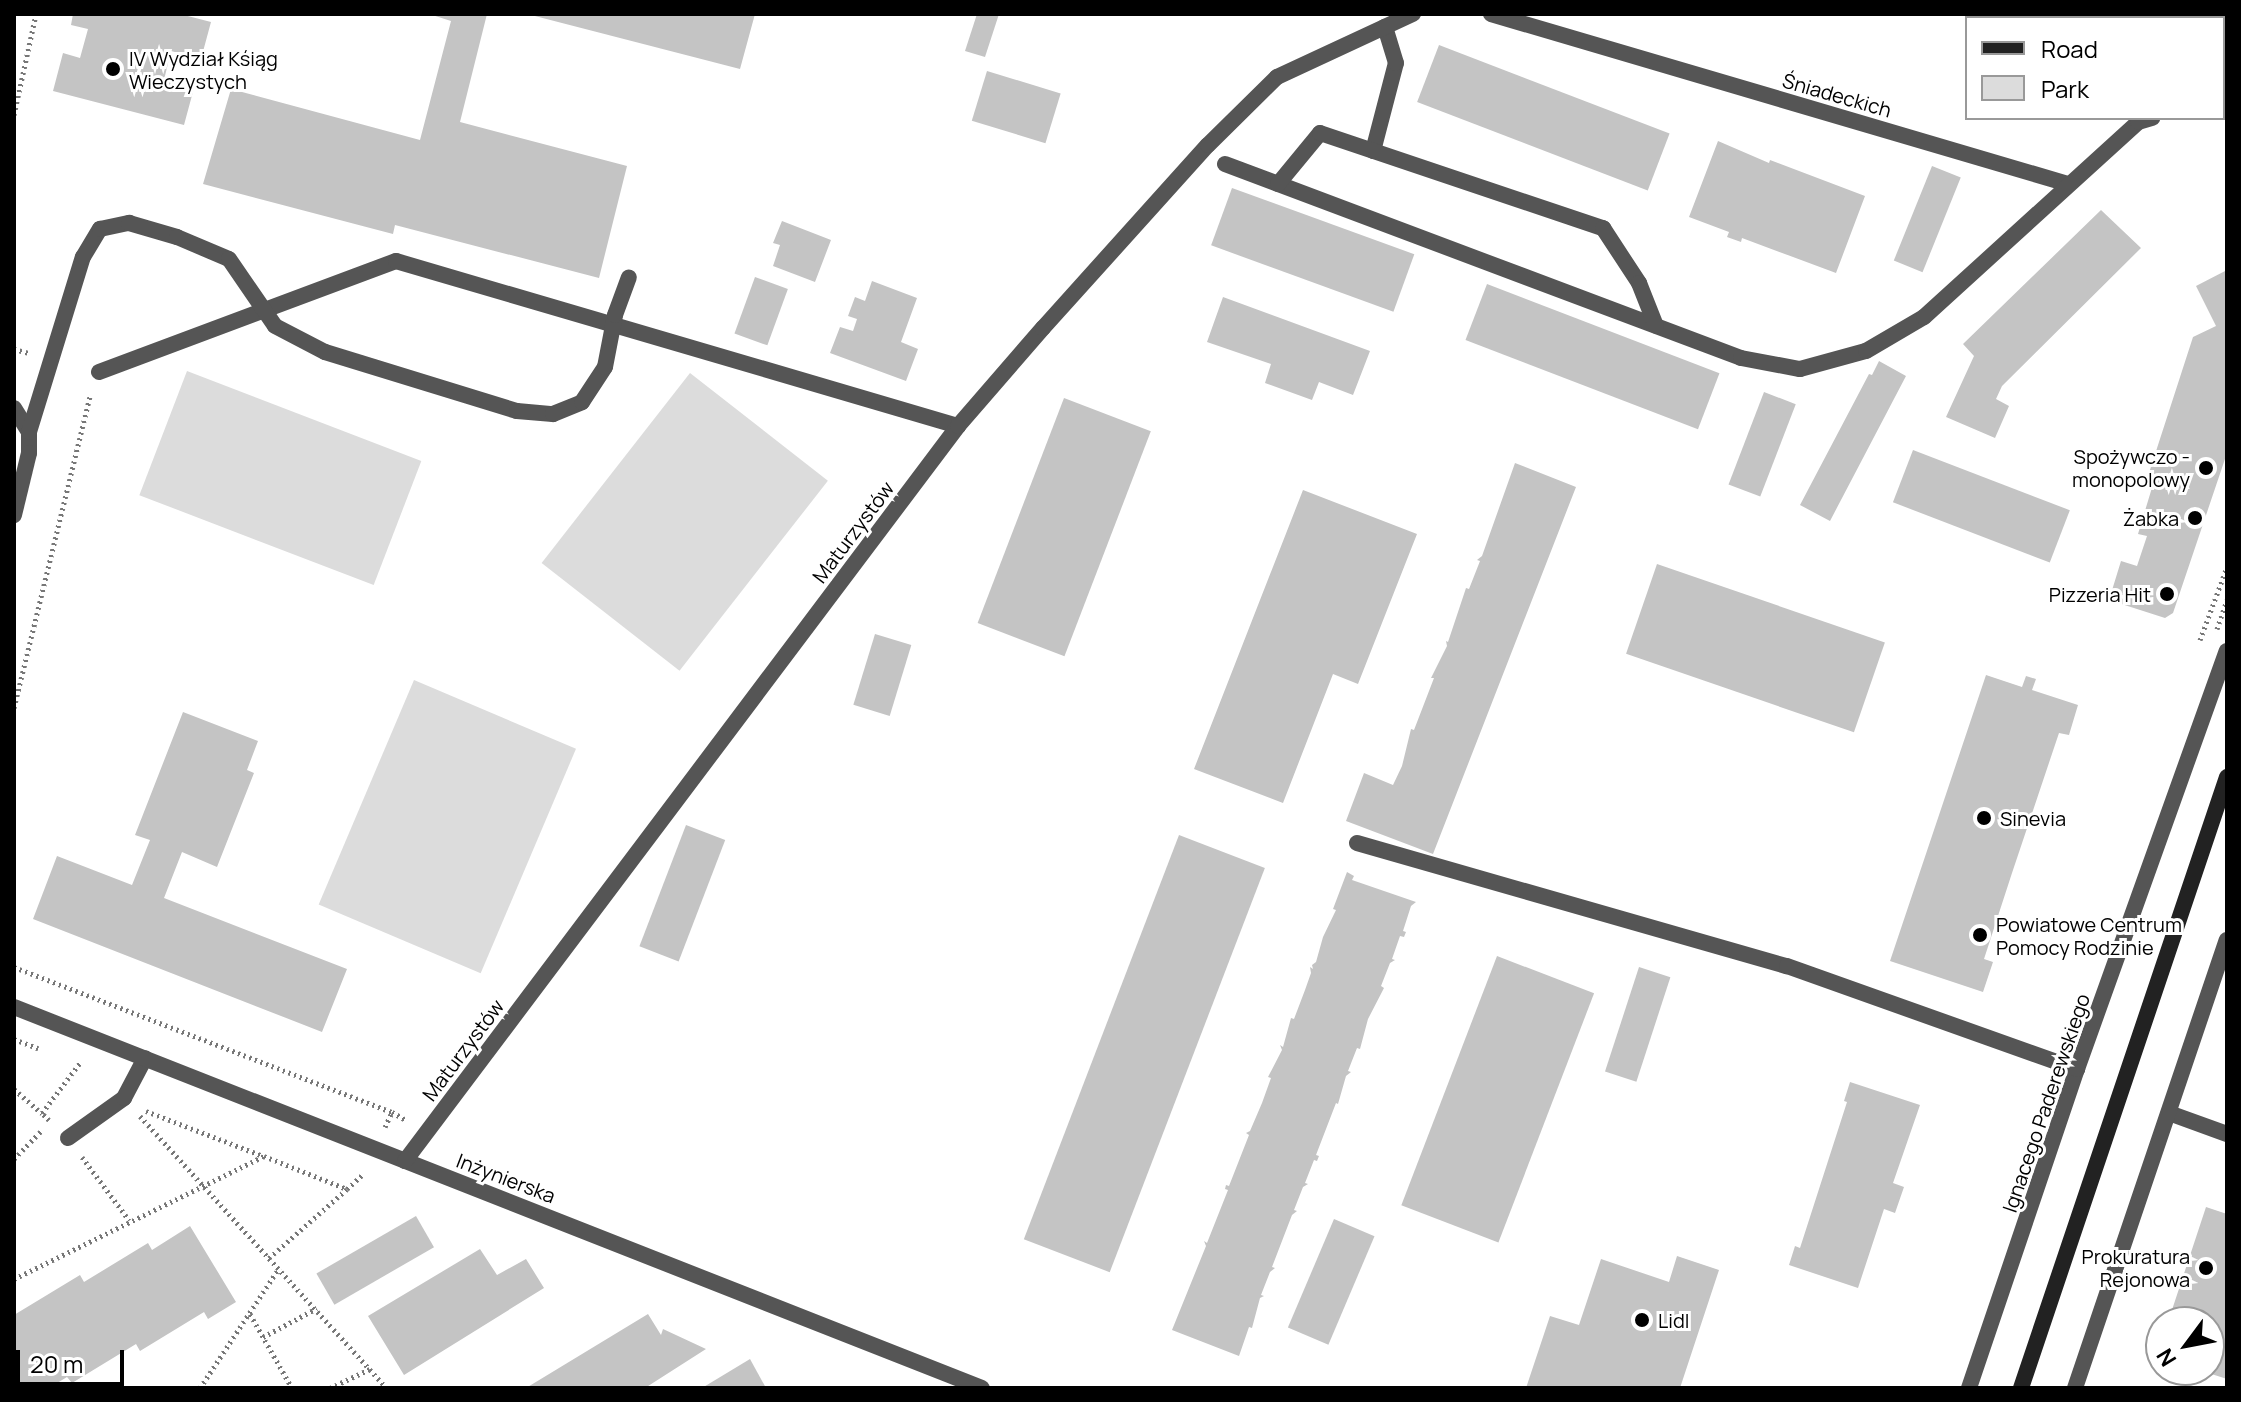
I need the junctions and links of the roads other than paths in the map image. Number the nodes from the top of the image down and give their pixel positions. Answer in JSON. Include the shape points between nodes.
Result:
{"nodes":[{"id":1,"x":1413,"y":14,"type":"edge"},
{"id":2,"x":1491,"y":14,"type":"edge"},
{"id":3,"x":1385,"y":27,"type":"junction"},
{"id":4,"x":2145,"y":120,"type":"edge"},
{"id":5,"x":1373,"y":151,"type":"junction"},
{"id":6,"x":1225,"y":164,"type":"dead end"},
{"id":7,"x":1278,"y":184,"type":"junction"},
{"id":8,"x":2068,"y":184,"type":"junction"},
{"id":9,"x":629,"y":277,"type":"dead end"},
{"id":10,"x":265,"y":310,"type":"junction"},
{"id":11,"x":613,"y":325,"type":"junction"},
{"id":12,"x":1656,"y":326,"type":"junction"},
{"id":13,"x":96,"y":377,"type":"road end"},
{"id":14,"x":14,"y":408,"type":"edge"},
{"id":15,"x":958,"y":426,"type":"junction"},
{"id":16,"x":29,"y":432,"type":"junction"},
{"id":17,"x":14,"y":515,"type":"edge"},
{"id":18,"x":2227,"y":651,"type":"edge"},
{"id":19,"x":2227,"y":777,"type":"edge"},
{"id":20,"x":1357,"y":843,"type":"dead end"},
{"id":21,"x":2227,"y":940,"type":"edge"},
{"id":22,"x":14,"y":1007,"type":"edge"},
{"id":23,"x":145,"y":1058,"type":"junction"},
{"id":24,"x":2077,"y":1069,"type":"junction"},
{"id":25,"x":2169,"y":1113,"type":"junction"},
{"id":26,"x":2227,"y":1134,"type":"edge"},
{"id":27,"x":68,"y":1138,"type":"dead end"},
{"id":28,"x":405,"y":1161,"type":"junction"},
{"id":29,"x":982,"y":1388,"type":"edge"},
{"id":30,"x":1969,"y":1388,"type":"edge"},
{"id":31,"x":2021,"y":1388,"type":"edge"},
{"id":32,"x":2075,"y":1388,"type":"edge"}],
"edges":[{"from":1,"to":3,"type":"street","name":"Maturzystów"},
{"from":2,"to":8,"type":"street","name":"Śniadeckich"},
{"from":3,"to":5,"type":"street","via":[[1396,63]]},
{"from":3,"to":15,"type":"street","name":"Maturzystów","via":[[1277,77],[1208,145]]},
{"from":4,"to":8,"type":"street"},
{"from":5,"to":7,"type":"street","via":[[1320,133]]},
{"from":5,"to":12,"type":"street","via":[[1603,228],[1639,283]]},
{"from":6,"to":7,"type":"street"},
{"from":7,"to":12,"type":"street"},
{"from":8,"to":12,"type":"street","via":[[1924,317],[1866,351],[1800,369],[1741,358]]},
{"from":9,"to":11,"type":"street"},
{"from":10,"to":11,"type":"street","via":[[396,261]]},
{"from":10,"to":11,"type":"street","via":[[275,326],[325,352],[517,411],[553,414],[582,402],[605,367]]},
{"from":10,"to":13,"type":"street"},
{"from":10,"to":16,"type":"street","via":[[229,259],[129,223],[100,229],[83,257]]},
{"from":11,"to":15,"type":"street"},
{"from":14,"to":16,"type":"street"},
{"from":15,"to":28,"type":"street","name":"Maturzystów"},
{"from":16,"to":17,"type":"street"},
{"from":18,"to":24,"type":"street","name":"Ignacego Paderewskiego"},
{"from":19,"to":31,"type":"street"},
{"from":20,"to":24,"type":"street","via":[[1787,966]]},
{"from":21,"to":25,"type":"street"},
{"from":22,"to":23,"type":"street","name":"Inżynierska"},
{"from":23,"to":27,"type":"street","via":[[127,1101]]},
{"from":23,"to":28,"type":"street","name":"Inżynierska"},
{"from":24,"to":30,"type":"street","name":"Ignacego Paderewskiego"},
{"from":25,"to":26,"type":"street"},
{"from":25,"to":32,"type":"street"},
{"from":28,"to":29,"type":"street","name":"Inżynierska"}]}
